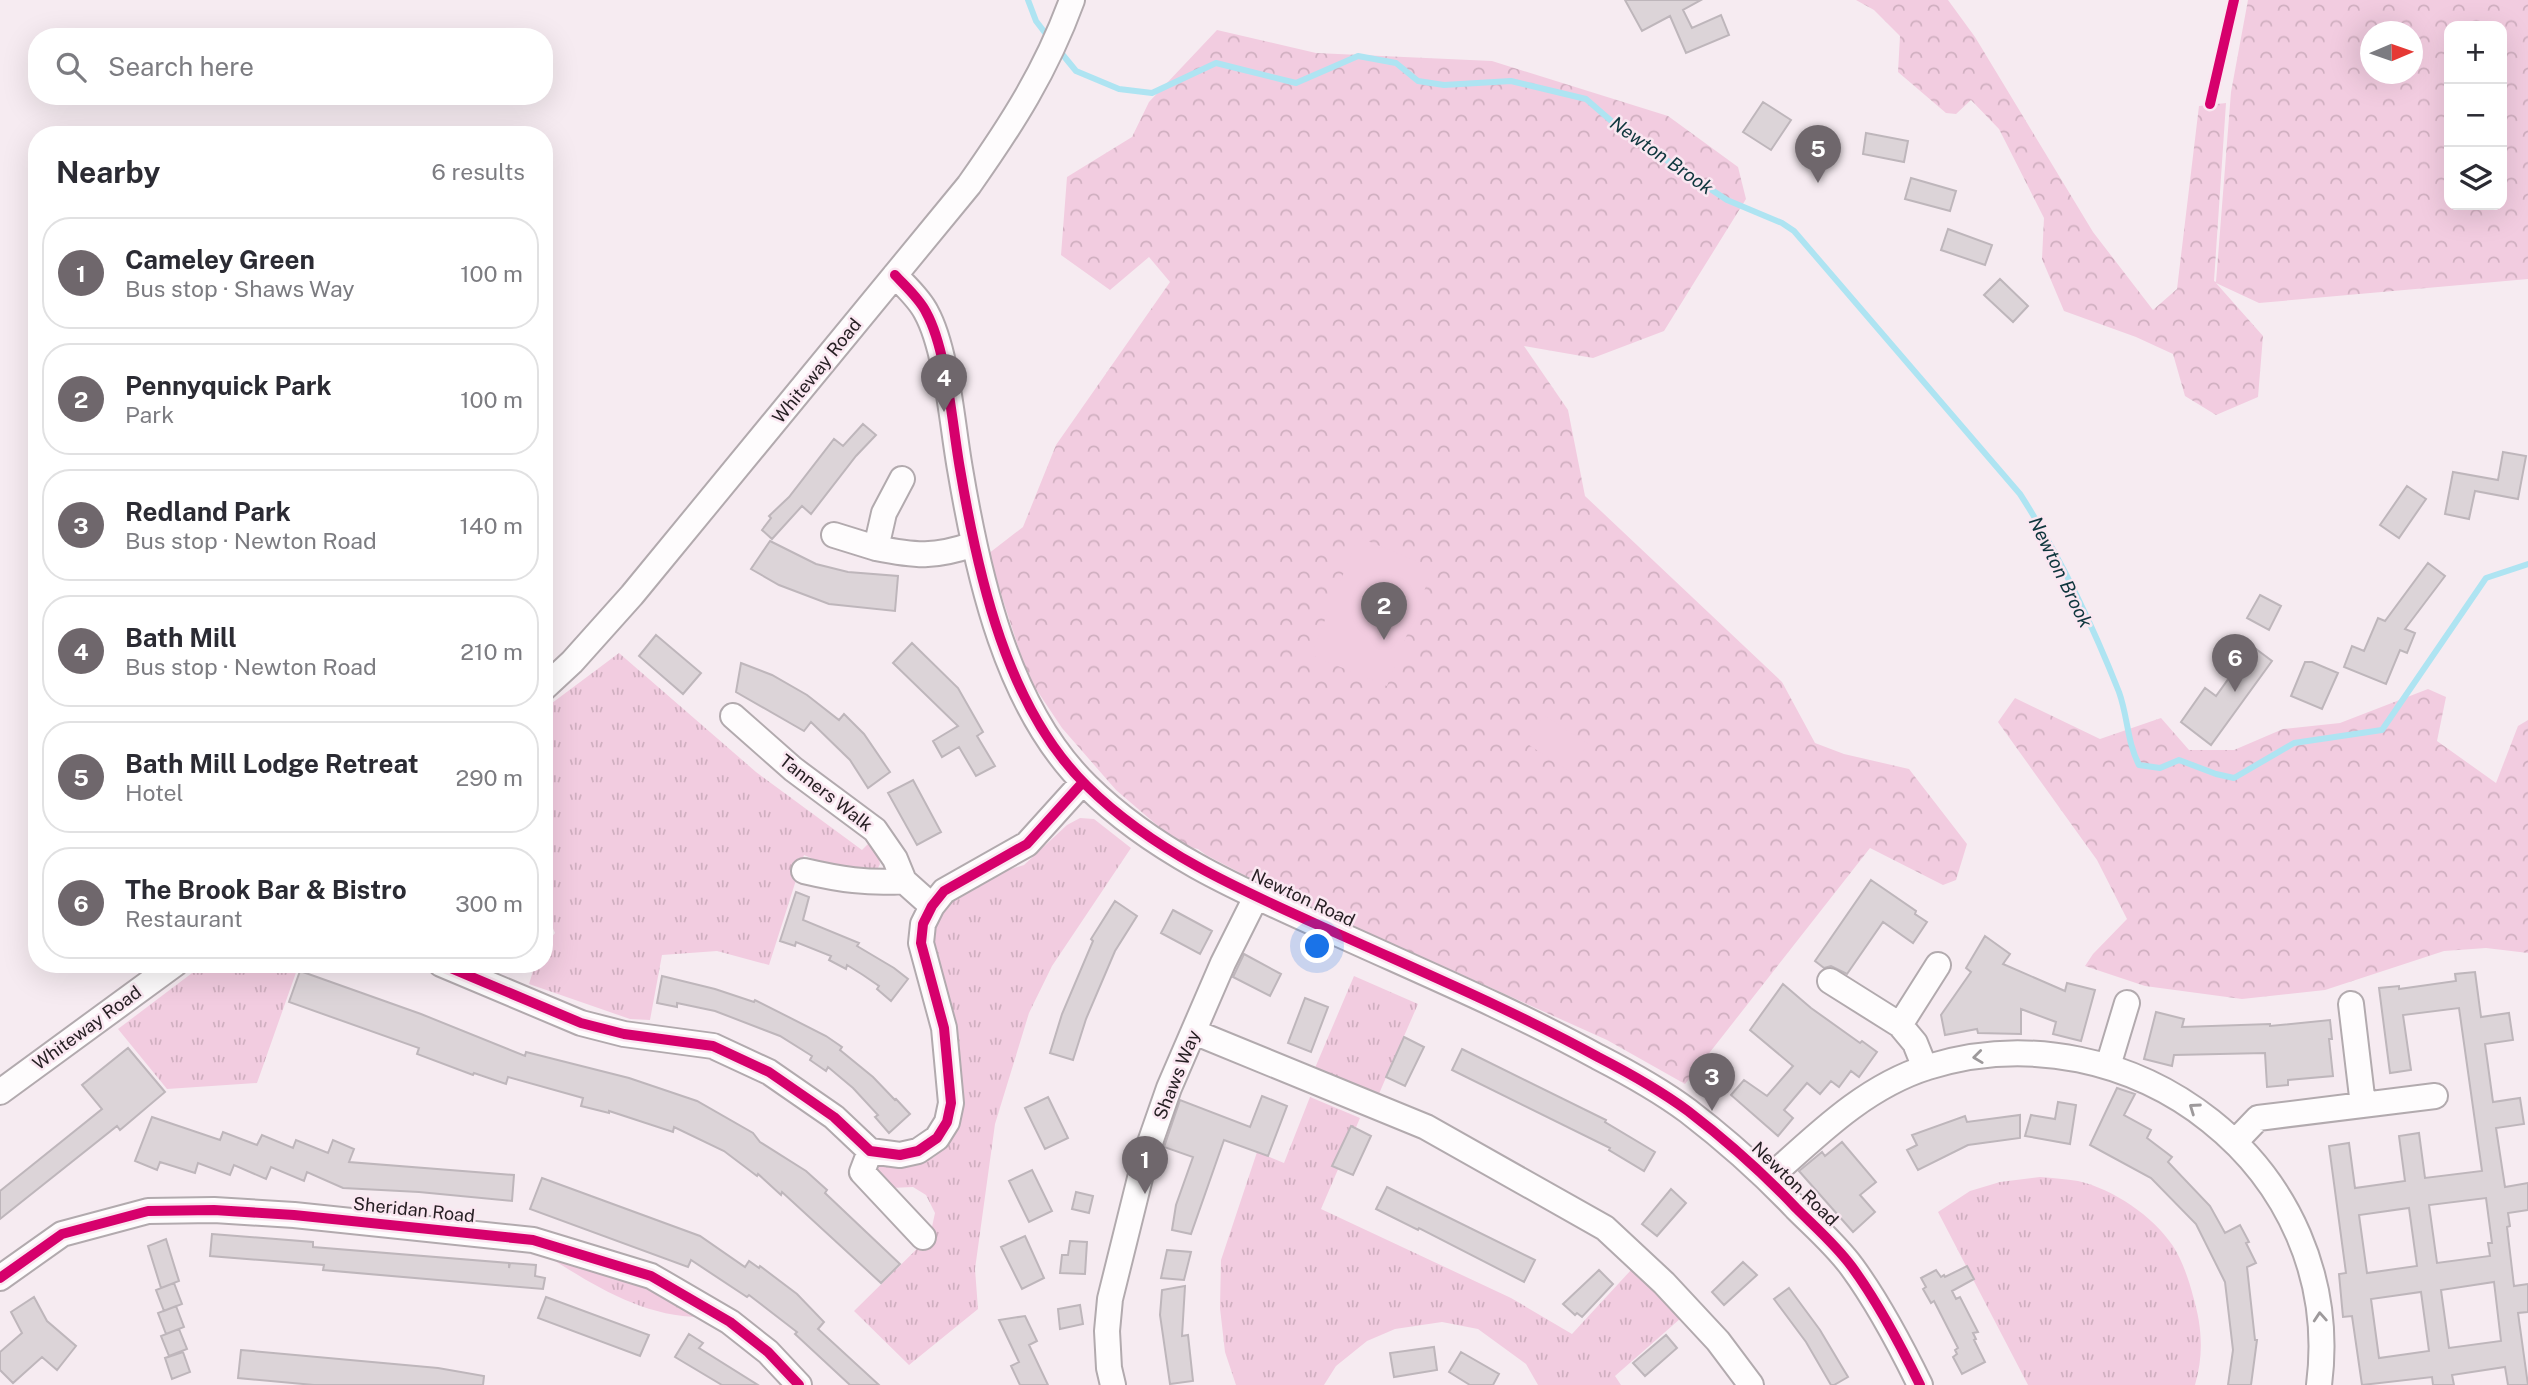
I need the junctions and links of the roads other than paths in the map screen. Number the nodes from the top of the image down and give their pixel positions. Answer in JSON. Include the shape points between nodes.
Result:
{"nodes":[{"id":1,"x":1072,"y":0,"type":"edge"},
{"id":2,"x":895,"y":275,"type":"junction"},
{"id":3,"x":902,"y":479,"type":"dead end"},
{"id":4,"x":835,"y":535,"type":"dead end"},
{"id":5,"x":974,"y":544,"type":"junction"},
{"id":6,"x":876,"y":548,"type":"junction"},
{"id":7,"x":553,"y":680,"type":"edge"},
{"id":8,"x":733,"y":716,"type":"dead end"},
{"id":9,"x":1083,"y":782,"type":"junction"},
{"id":10,"x":804,"y":871,"type":"dead end"},
{"id":11,"x":904,"y":881,"type":"junction"},
{"id":12,"x":1256,"y":897,"type":"junction"},
{"id":13,"x":932,"y":906,"type":"junction"},
{"id":14,"x":1938,"y":965,"type":"dead end"},
{"id":15,"x":163,"y":973,"type":"edge"},
{"id":16,"x":462,"y":973,"type":"edge"},
{"id":17,"x":1830,"y":981,"type":"dead end"},
{"id":18,"x":2127,"y":1003,"type":"dead end"},
{"id":19,"x":2351,"y":1004,"type":"dead end"},
{"id":20,"x":1900,"y":1025,"type":"junction"},
{"id":21,"x":1194,"y":1032,"type":"junction"},
{"id":22,"x":2108,"y":1066,"type":"junction"},
{"id":23,"x":1925,"y":1068,"type":"junction"},
{"id":24,"x":0,"y":1092,"type":"edge"},
{"id":25,"x":2435,"y":1096,"type":"dead end"},
{"id":26,"x":2363,"y":1105,"type":"junction"},
{"id":27,"x":2235,"y":1142,"type":"junction"},
{"id":28,"x":870,"y":1151,"type":"junction"},
{"id":29,"x":1768,"y":1179,"type":"junction"},
{"id":30,"x":923,"y":1237,"type":"dead end"},
{"id":31,"x":0,"y":1279,"type":"edge"},
{"id":32,"x":799,"y":1385,"type":"edge"},
{"id":33,"x":1113,"y":1385,"type":"edge"},
{"id":34,"x":1751,"y":1385,"type":"edge"},
{"id":35,"x":1920,"y":1385,"type":"edge"},
{"id":36,"x":2319,"y":1385,"type":"edge"}],
"edges":[{"from":1,"to":2,"type":"street","name":"Whiteway Road","via":[[1045,65],[1013,120],[969,185]]},
{"from":2,"to":5,"type":"street","name":"Newton Road","via":[[925,309],[939,344]]},
{"from":2,"to":7,"type":"street","name":"Whiteway Road","via":[[632,595]]},
{"from":3,"to":6,"type":"street","via":[[884,513]]},
{"from":4,"to":6,"type":"street"},
{"from":5,"to":6,"type":"street","via":[[933,555]]},
{"from":5,"to":9,"type":"street","name":"Newton Road","via":[[1025,698],[1062,758]]},
{"from":8,"to":11,"type":"street","name":"Tanners Walk","via":[[793,769],[875,830]]},
{"from":9,"to":12,"type":"street","name":"Newton Road","via":[[1149,838]]},
{"from":9,"to":13,"type":"street","via":[[1027,844],[944,891]]},
{"from":10,"to":11,"type":"street","via":[[848,881]]},
{"from":11,"to":13,"type":"street","name":"Tanners Walk"},
{"from":12,"to":21,"type":"street","name":"Shaws Way"},
{"from":12,"to":29,"type":"street","name":"Newton Road","via":[[1532,1022],[1612,1065],[1686,1110]]},
{"from":13,"to":28,"type":"street","via":[[923,923],[922,943],[944,1028],[951,1103],[947,1122],[937,1138],[918,1151],[900,1156]]},
{"from":14,"to":20,"type":"street"},
{"from":15,"to":24,"type":"street","name":"Whiteway Road"},
{"from":16,"to":28,"type":"street","via":[[581,1023],[713,1046],[769,1072],[834,1117]]},
{"from":17,"to":20,"type":"street"},
{"from":18,"to":22,"type":"street"},
{"from":19,"to":26,"type":"street"},
{"from":20,"to":23,"type":"street","via":[[1915,1043]]},
{"from":21,"to":33,"type":"street","name":"Shaws Way","via":[[1146,1154],[1110,1299],[1107,1331]]},
{"from":21,"to":34,"type":"street","via":[[1426,1127],[1605,1228],[1718,1341]]},
{"from":22,"to":23,"type":"street","one_way":true,"via":[[2023,1054]]},
{"from":27,"to":22,"type":"street","one_way":true,"via":[[2186,1102]]},
{"from":23,"to":29,"type":"street","via":[[1852,1107]]},
{"from":25,"to":26,"type":"street"},
{"from":26,"to":27,"type":"street","via":[[2258,1118]]},
{"from":36,"to":27,"type":"street","one_way":true,"via":[[2319,1302],[2309,1261],[2277,1194]]},
{"from":28,"to":30,"type":"street","via":[[862,1172]]},
{"from":29,"to":35,"type":"street","name":"Newton Road","via":[[1850,1263],[1894,1331]]},
{"from":31,"to":32,"type":"street","name":"Sheridan Road","via":[[62,1234],[148,1210],[294,1215],[533,1240],[651,1276],[730,1322]]}]}
